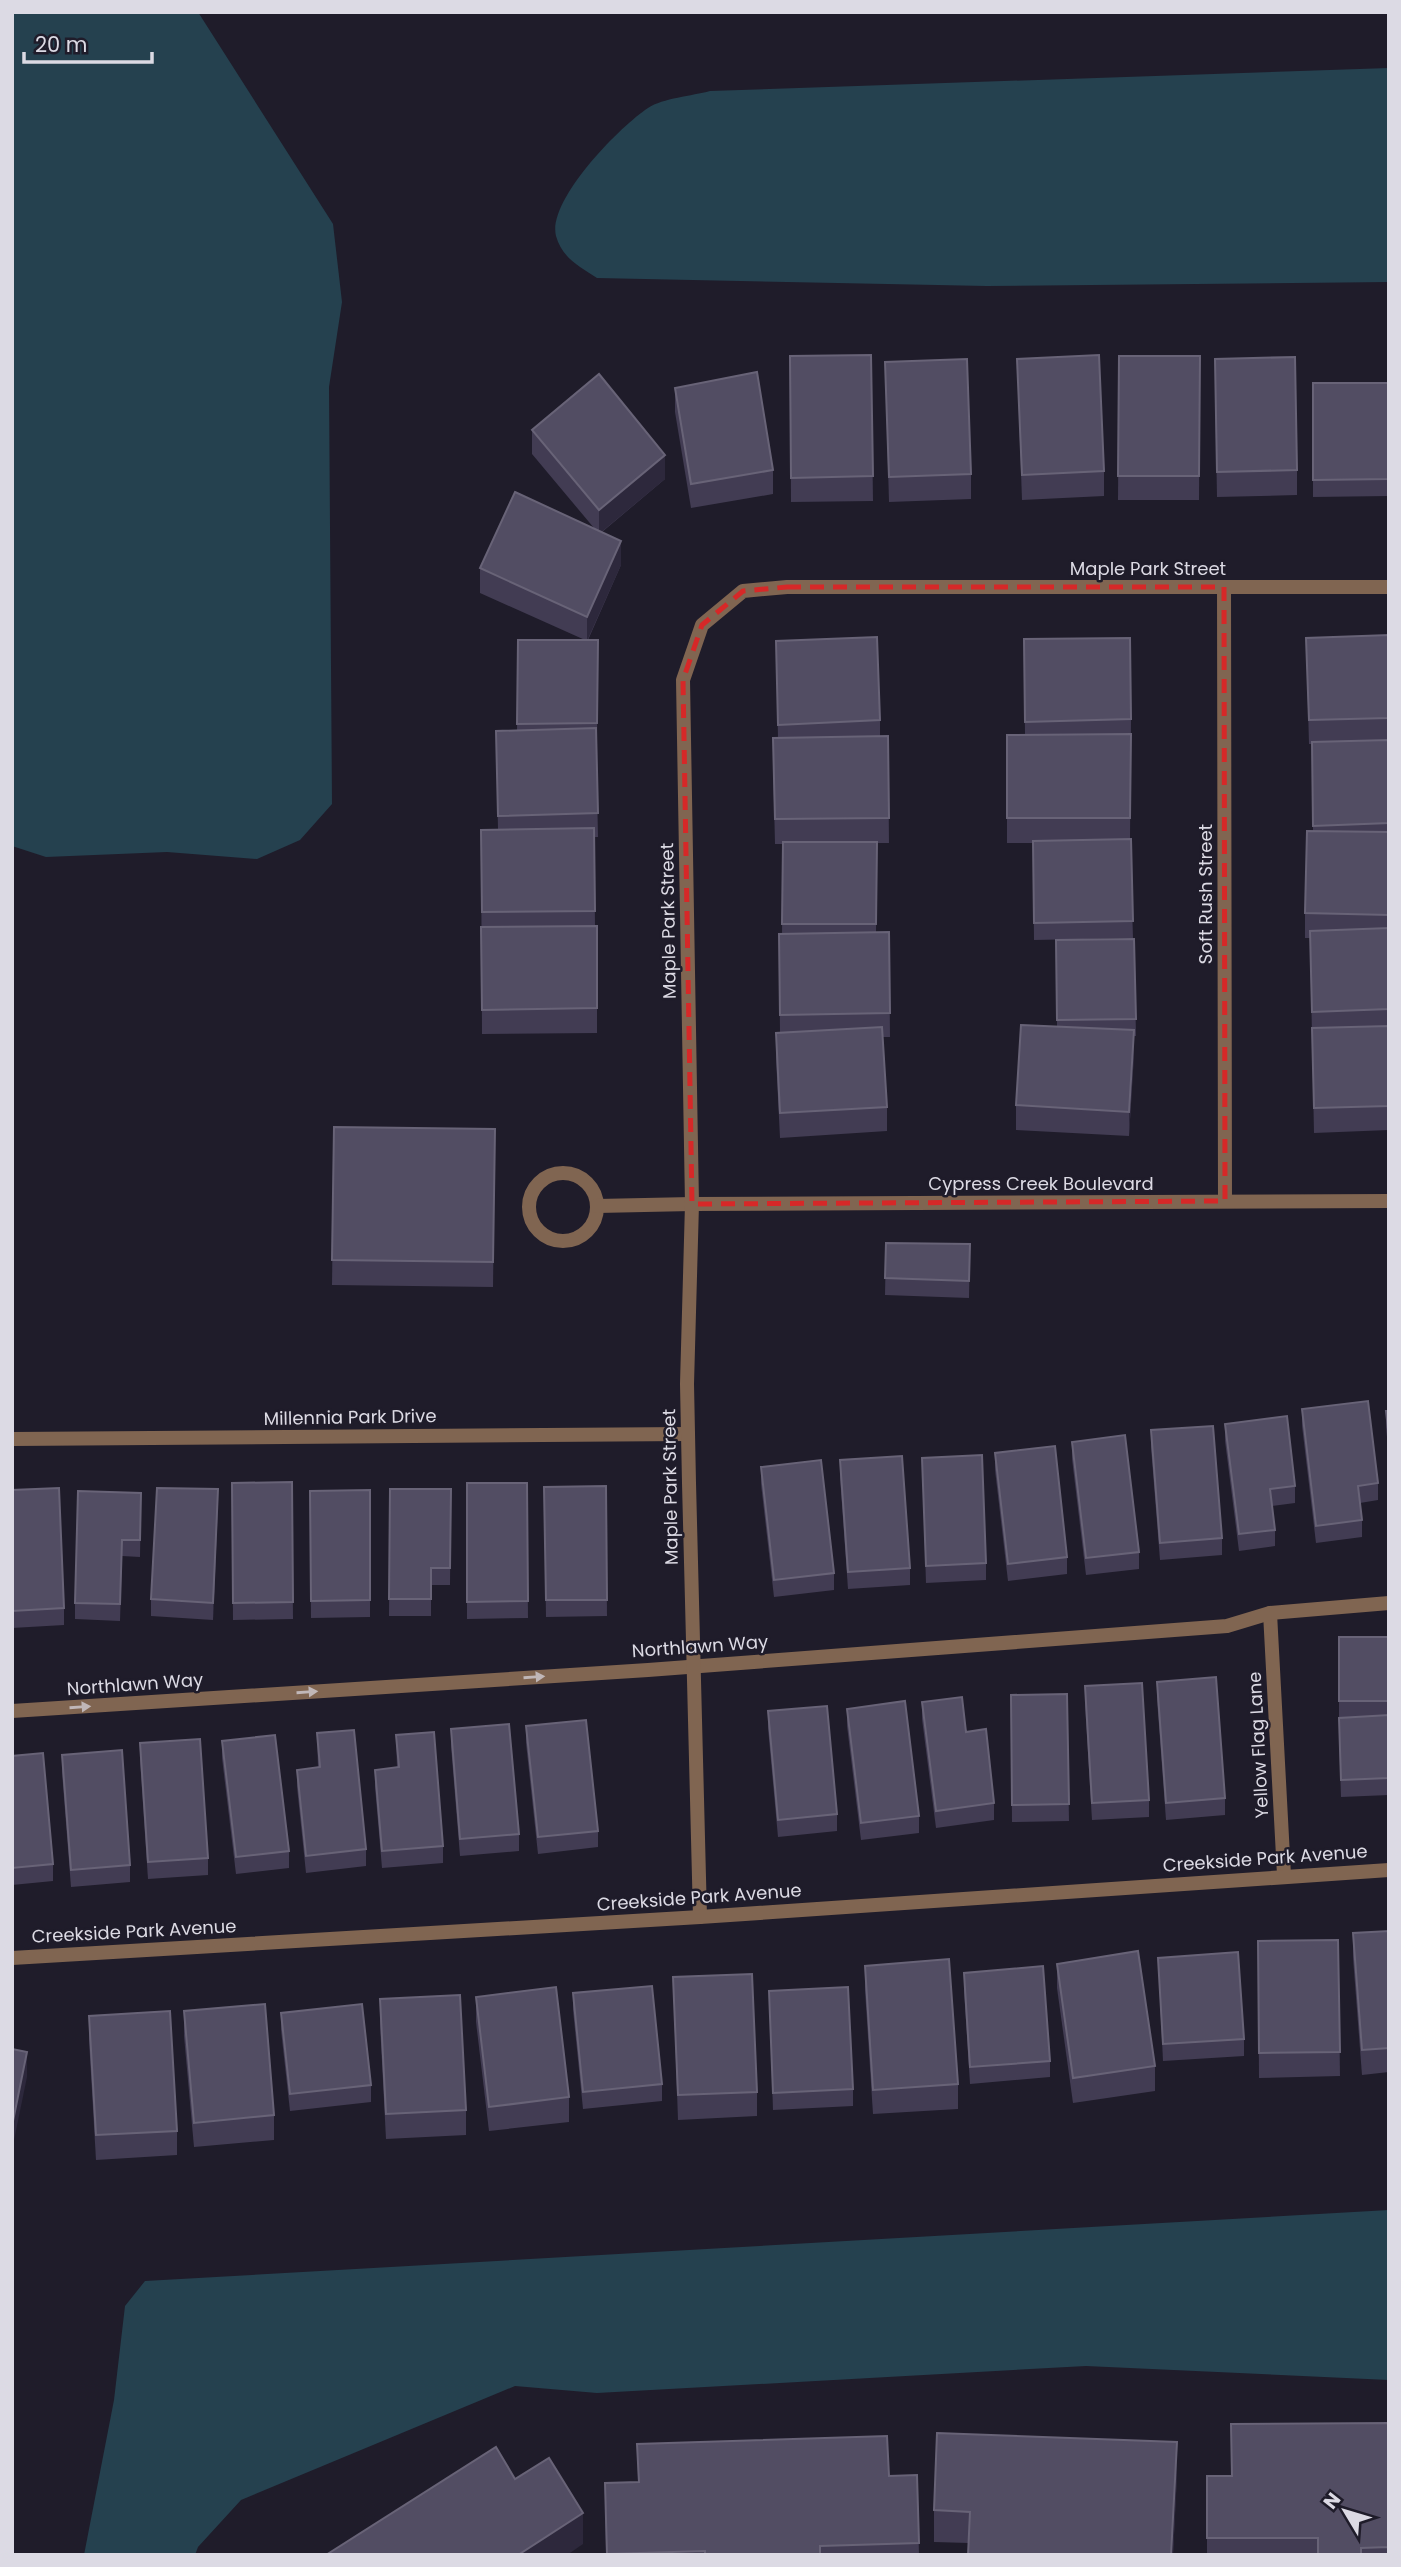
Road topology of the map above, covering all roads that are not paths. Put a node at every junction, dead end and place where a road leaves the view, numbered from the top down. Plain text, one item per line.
1 (1224, 587) junction
2 (1389, 587) edge
3 (1225, 1201) junction
4 (1389, 1201) edge
5 (692, 1203) junction
6 (597, 1206) junction
7 (688, 1434) junction
8 (12, 1439) edge
9 (1389, 1603) edge
10 (1270, 1613) junction
11 (693, 1666) junction
12 (12, 1712) edge
13 (1389, 1870) edge
14 (1284, 1875) junction
15 (700, 1917) junction
16 (12, 1958) edge

1 - 2 street, Maple Park Street
1 - 3 street, Soft Rush Street
1 - 5 street, Maple Park Street
3 - 4 street, Cypress Creek Boulevard
3 - 5 street, Cypress Creek Boulevard
5 - 6 street, Cypress Creek Boulevard
5 - 7 street, Maple Park Street
6 - 6 street
7 - 8 street, Millennia Park Drive
7 - 11 street, Maple Park Street
9 - 10 street, Northlawn Way
10 - 11 street, Northlawn Way
10 - 14 street, Yellow Flag Lane
12 -> 11 street, Northlawn Way
11 - 15 street, Maple Park Street
13 - 14 street, Creekside Park Avenue
14 - 15 street, Creekside Park Avenue
15 - 16 street, Creekside Park Avenue

